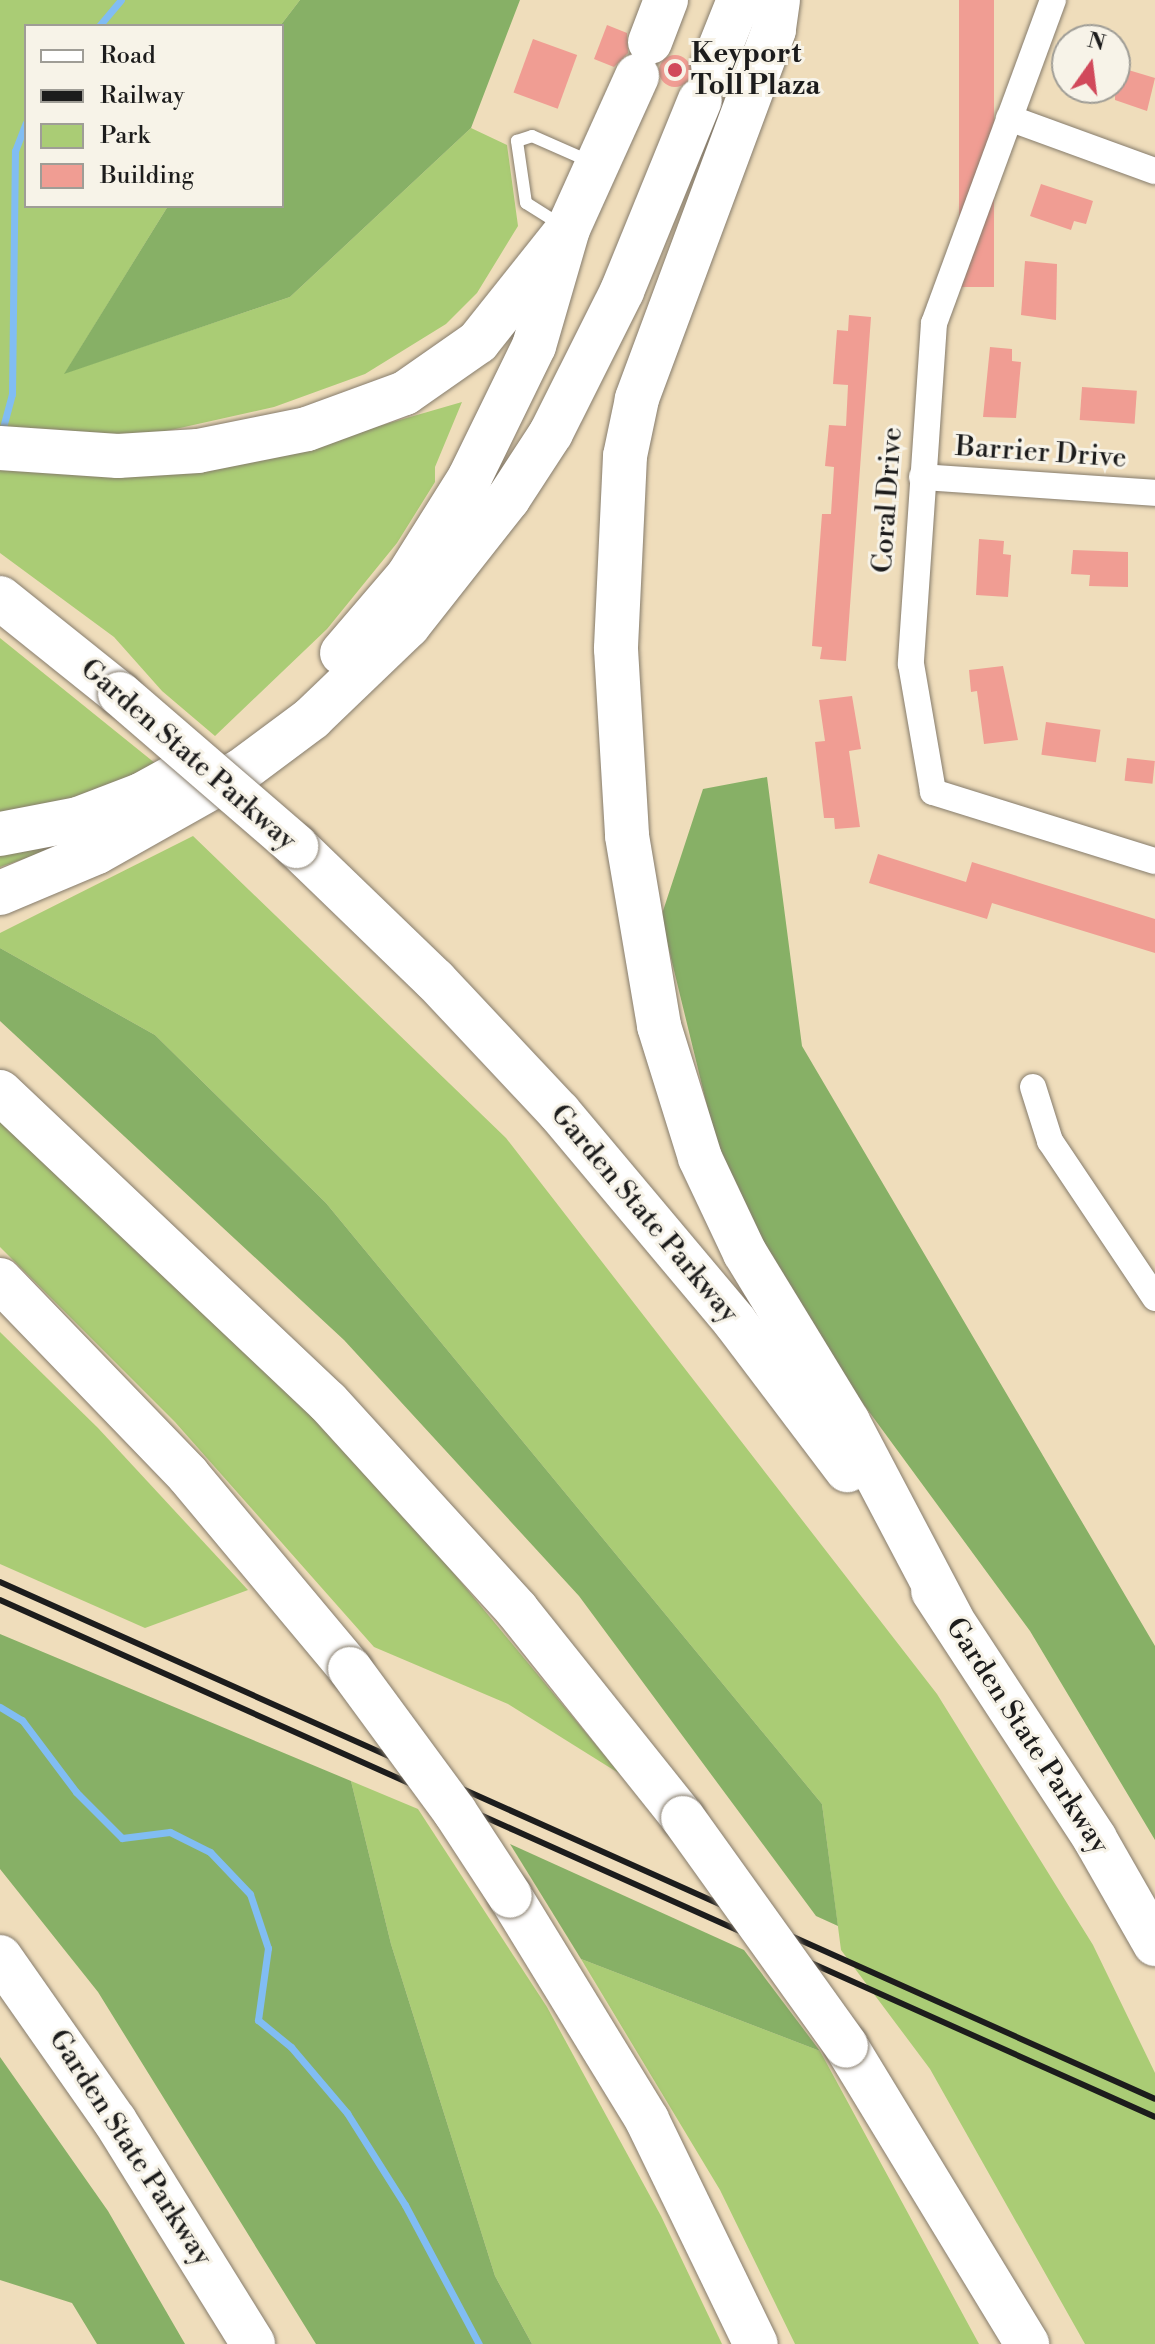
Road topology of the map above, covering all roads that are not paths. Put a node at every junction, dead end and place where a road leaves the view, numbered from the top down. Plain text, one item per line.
1 (666, 0) edge
2 (739, 0) edge
3 (778, 0) edge
4 (1053, 0) edge
5 (1009, 118) junction
6 (599, 166) junction
7 (1155, 171) edge
8 (568, 229) junction
9 (0, 448) edge
10 (922, 477) junction
11 (1155, 493) edge
12 (0, 598) edge
13 (0, 834) edge
14 (1155, 861) edge
15 (0, 893) edge
16 (1033, 1087) dead end
17 (0, 1092) edge
18 (0, 1280) edge
19 (1155, 1298) edge
20 (951, 1617) junction
21 (1155, 1944) edge
22 (0, 1957) edge
23 (253, 2344) edge
24 (756, 2344) edge
25 (1027, 2344) edge

1 - 6 highway
2 - 15 highway
3 - 20 highway
4 - 5 street, Coral Drive
5 - 7 street
5 - 10 street, Coral Drive
6 - 8 highway
6 - 8 lane
8 - 9 highway
8 - 13 highway
10 - 11 street, Barrier Drive
10 - 14 street, Coral Drive
12 - 20 highway, Garden State Parkway, bridge
16 - 19 street
17 - 25 highway, bridge
18 - 24 highway, bridge
20 - 21 highway, Garden State Parkway
22 - 23 highway, Garden State Parkway

